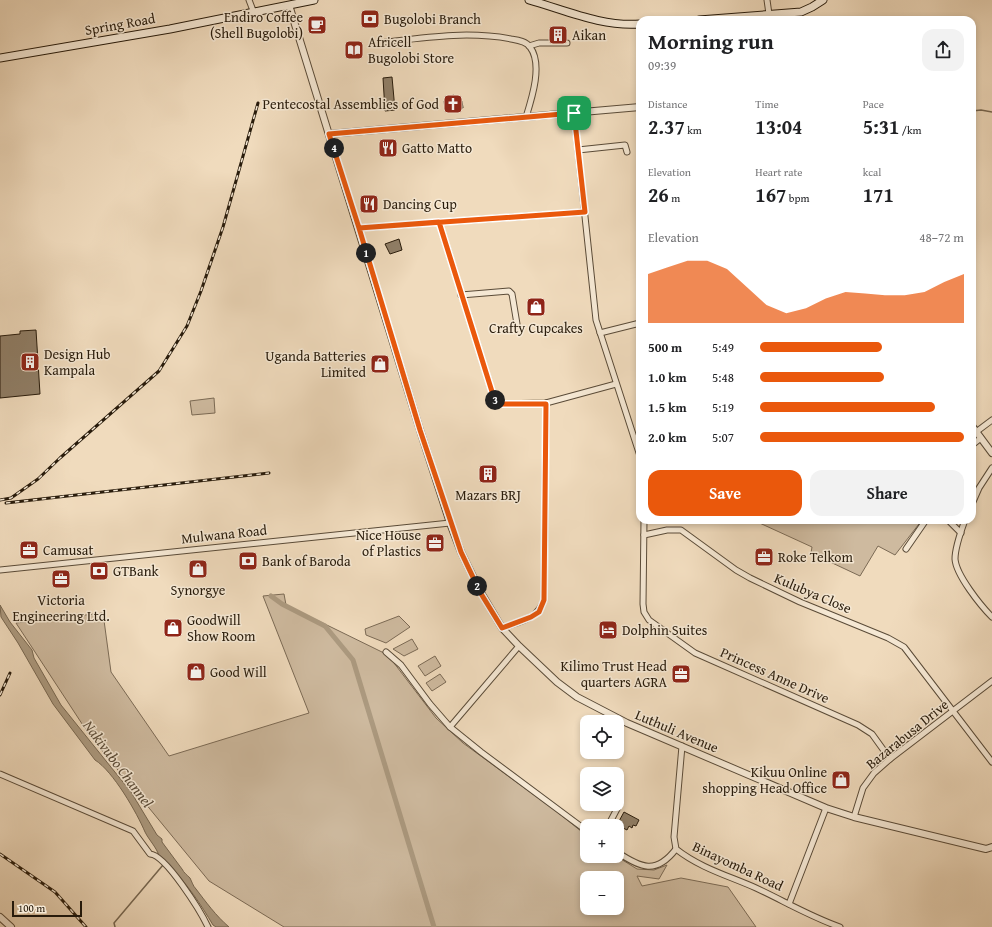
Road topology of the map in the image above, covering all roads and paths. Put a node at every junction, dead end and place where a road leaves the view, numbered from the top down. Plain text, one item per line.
1 (249, 0) edge
2 (314, 0) edge
3 (529, 0) edge
4 (767, 0) edge
5 (823, 0) edge
6 (289, 5) junction
7 (254, 13) junction
8 (769, 14) junction
9 (746, 16) edge
10 (793, 16) edge
11 (636, 24) edge
12 (386, 42) dead end
13 (567, 43) dead end
14 (529, 46) junction
15 (0, 58) edge
16 (636, 107) edge
17 (574, 113) junction
18 (526, 117) junction
19 (329, 134) junction
20 (578, 150) junction
21 (627, 152) dead end
22 (585, 212) junction
23 (439, 222) junction
24 (359, 228) junction
25 (461, 295) junction
26 (517, 324) dead end
27 (636, 324) edge
28 (600, 333) junction
29 (616, 384) junction
30 (546, 404) junction
31 (992, 420) edge
32 (976, 432) joint
33 (981, 438) junction
34 (976, 442) edge
35 (636, 444) edge
36 (992, 453) edge
37 (992, 468) edge
38 (976, 495) edge
39 (450, 523) junction
40 (644, 524) edge
41 (923, 524) edge
42 (952, 524) edge
43 (964, 524) edge
44 (961, 533) junction
45 (644, 534) junction
46 (906, 549) dead end
47 (0, 570) edge
48 (992, 617) edge
49 (502, 628) junction
50 (519, 646) junction
51 (386, 652) dead end
52 (992, 681) edge
53 (953, 712) junction
54 (450, 726) junction
55 (682, 746) junction
56 (890, 759) junction
57 (992, 762) edge
58 (0, 774) edge
59 (826, 808) junction
60 (854, 817) junction
61 (580, 825) edge
62 (676, 849) junction
63 (990, 849) edge
64 (624, 857) edge
65 (789, 904) junction
66 (0, 917) edge
67 (10, 927) edge
68 (208, 927) edge
69 (840, 927) edge

1 - 7 street
2 - 6 main road, Spring Road
3 - 11 main road
4 - 8 street
5 - 10 main road
6 - 7 main road, Spring Road
6 - 19 street, Luthuli Avenue
7 - 15 main road, Spring Road
8 - 9 main road
8 - 10 main road
12 - 14 street
13 - 14 street
14 - 18 street
16 - 17 street
17 - 18 street
17 - 20 street
18 - 19 street
19 - 24 street, Luthuli Avenue
20 - 21 street
20 - 22 street
22 - 23 street
22 - 28 street
23 - 24 street
23 - 25 street
24 - 39 street, Luthuli Avenue
25 - 26 street
25 - 30 street
27 - 28 street
28 - 29 street
29 - 30 street
29 - 35 street
30 - 49 street
31 - 32 street
32 - 33 street
33 - 34 street
33 - 36 street
37 - 38 street
39 - 47 street, Mulwana Road
39 - 49 street, Luthuli Avenue
40 - 45 street, Princess Anne Drive
41 - 46 street
42 - 44 street
43 - 44 street
44 - 48 street
45 - 53 street, Kulubya Close
45 - 56 street, Princess Anne Drive
49 - 50 street, Luthuli Avenue
50 - 54 street
50 - 55 street, Luthuli Avenue
51 - 54 street
52 - 53 street, Bazarabusa Drive
53 - 56 street, Bazarabusa Drive
53 - 57 street, Kulubya Close
54 - 61 street
55 - 59 street, Luthuli Avenue
55 - 62 street, Binayomba Road
56 - 60 street, Bazarabusa Drive
58 - 68 street
59 - 60 street, Luthuli Avenue
59 - 65 street
60 - 63 street, Luthuli Avenue
62 - 64 street
62 - 65 street, Binayomba Road
65 - 69 street, Binayomba Road
66 - 67 street

